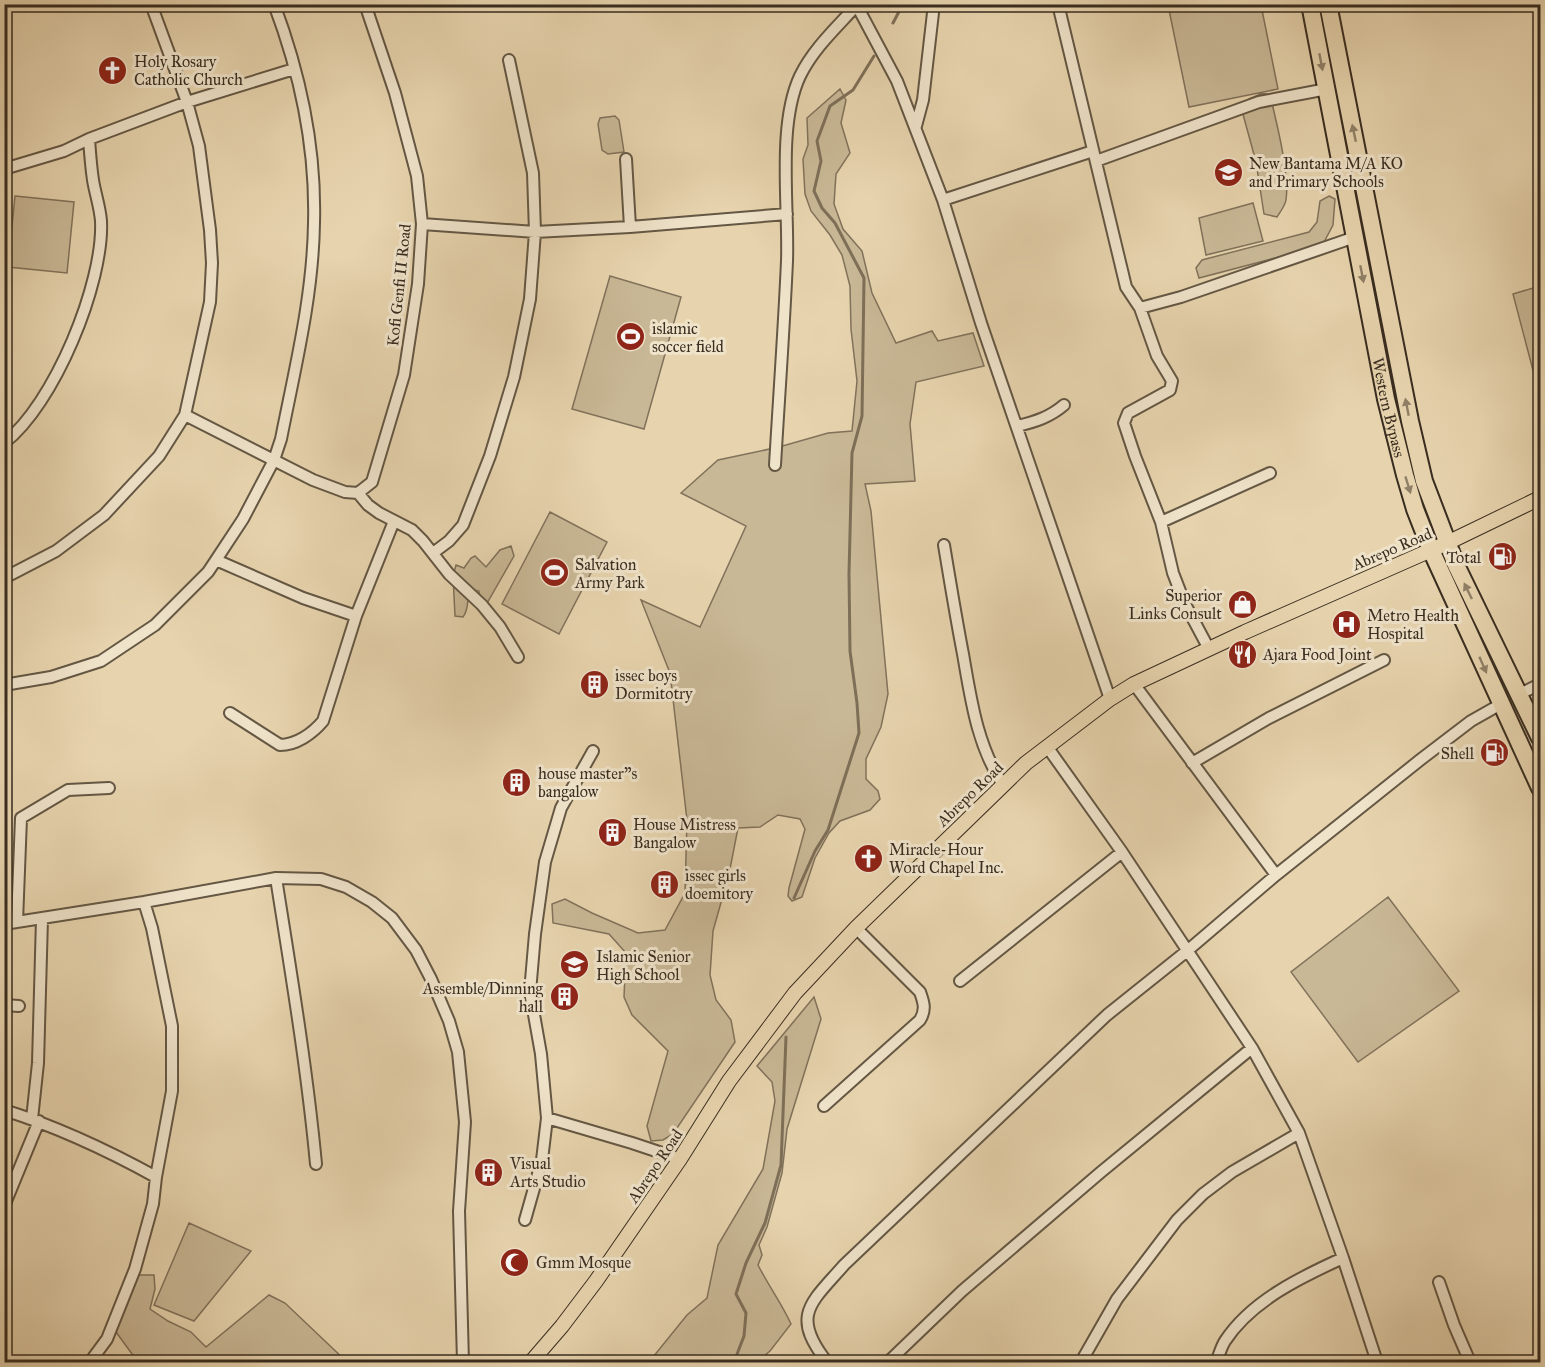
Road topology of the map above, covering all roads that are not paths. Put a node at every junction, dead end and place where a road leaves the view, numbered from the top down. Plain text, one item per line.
1 (151, 4) edge
2 (365, 4) edge
3 (934, 4) edge
4 (1058, 4) edge
5 (1310, 4) edge
6 (1328, 4) edge
7 (856, 5) edge
8 (278, 6) edge
9 (509, 60) dead end
10 (294, 69) junction
11 (1327, 89) junction
12 (187, 102) junction
13 (916, 126) junction
14 (88, 139) junction
15 (1095, 156) junction
16 (626, 159) dead end
17 (4, 170) edge
18 (943, 200) junction
19 (787, 214) junction
20 (422, 224) junction
21 (630, 227) junction
22 (535, 232) junction
23 (1355, 237) junction
24 (1140, 308) junction
25 (1064, 405) dead end
26 (185, 415) junction
27 (1017, 426) junction
28 (4, 443) edge
29 (274, 460) junction
30 (775, 465) dead end
31 (1270, 473) dead end
32 (358, 493) junction
33 (1540, 498) edge
34 (394, 521) junction
35 (1161, 522) junction
36 (1447, 543) junction
37 (944, 545) dead end
38 (1431, 550) junction
39 (433, 553) junction
40 (216, 560) junction
41 (4, 578) edge
42 (356, 616) junction
43 (1209, 649) junction
44 (518, 657) dead end
45 (1384, 660) dead end
46 (1134, 684) junction
47 (1540, 684) edge
48 (4, 685) edge
49 (1520, 694) junction
50 (1110, 699) junction
51 (1501, 704) junction
52 (230, 713) dead end
53 (1540, 738) edge
54 (1048, 748) junction
55 (593, 751) dead end
56 (1192, 763) junction
57 (1003, 785) junction
58 (110, 788) dead end
59 (1540, 788) edge
60 (1122, 852) junction
61 (1276, 875) junction
62 (276, 878) junction
63 (144, 902) junction
64 (42, 919) junction
65 (17, 922) junction
66 (4, 924) edge
67 (856, 928) junction
68 (1187, 951) junction
69 (960, 981) dead end
70 (4, 1005) edge
71 (19, 1006) dead end
72 (1252, 1048) junction
73 (824, 1106) dead end
74 (4, 1110) edge
75 (547, 1118) junction
76 (36, 1120) junction
77 (1299, 1132) junction
78 (680, 1160) junction
79 (316, 1164) dead end
80 (156, 1178) junction
81 (4, 1206) edge
82 (525, 1220) dead end
83 (1343, 1258) junction
84 (1439, 1282) dead end
85 (90, 1362) edge
86 (463, 1362) edge
87 (531, 1362) edge
88 (827, 1362) edge
89 (888, 1362) edge
90 (1081, 1362) edge
91 (1216, 1362) edge
92 (1377, 1362) edge
93 (1470, 1362) edge

1 - 12 street
2 - 20 street, Kofi Genfi II Road
3 - 13 street
4 - 15 street
5 -> 11 highway, Western Bypass
36 -> 6 highway, Western Bypass
7 - 13 street
7 - 19 street
8 - 10 street
9 - 22 street
10 - 12 street
10 - 29 street
11 - 15 street
11 - 23 highway, Western Bypass
12 - 14 street
12 - 26 street
13 - 18 street
14 - 17 street
14 - 28 street
15 - 18 street
15 - 24 street
16 - 21 street
18 - 27 street
19 - 21 street
19 - 30 street
20 - 22 street
20 - 32 street, Kofi Genfi II Road
21 - 22 street
22 - 39 street
23 - 24 street
23 -> 38 highway, Western Bypass
24 - 35 street
25 - 27 street
26 - 29 street
26 - 41 street
27 - 50 street
29 - 32 street
29 - 40 street
31 - 35 street
32 - 34 street
33 - 36 main road, Abrepo Road
34 - 39 street
34 - 42 street
35 - 43 street
36 - 38 main road, Abrepo Road
49 -> 36 highway, Western Bypass
37 - 57 street
38 - 43 main road, Abrepo Road
38 -> 51 highway, Western Bypass
39 - 44 street
40 - 42 street
40 - 48 street
42 - 52 street
43 - 46 main road, Abrepo Road
45 - 56 street
46 - 50 main road, Abrepo Road
46 - 56 street
47 - 49 street
49 - 53 highway, Western Bypass
50 - 54 main road, Abrepo Road
51 - 59 highway, Western Bypass
51 - 61 street
54 - 57 main road, Abrepo Road
54 - 60 street
55 - 75 street
56 - 61 street
57 - 67 main road, Abrepo Road
58 - 65 street
60 - 68 street
60 - 69 street
61 - 68 street
62 - 63 street
62 - 79 street
62 - 86 street
63 - 64 street
63 - 80 street
64 - 65 street
64 - 76 street
65 - 66 street
67 - 73 street
67 - 78 main road, Abrepo Road
68 - 72 street
68 - 88 street
70 - 71 street
72 - 77 street
72 - 89 street
74 - 76 street
75 - 78 street
75 - 82 street
76 - 80 street
76 - 81 street
77 - 83 street
77 - 90 street
78 - 87 main road, Abrepo Road
80 - 85 street
83 - 91 street
83 - 92 street
84 - 93 street

